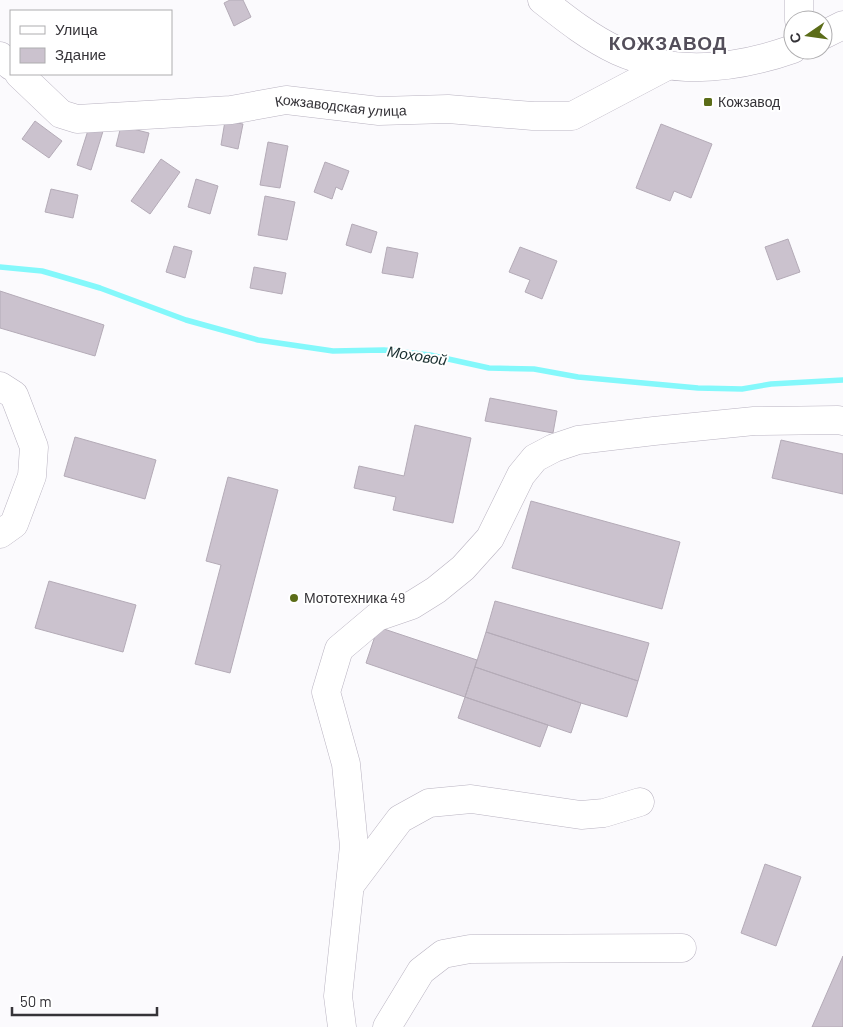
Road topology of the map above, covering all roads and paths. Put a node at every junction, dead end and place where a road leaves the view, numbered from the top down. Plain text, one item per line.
1 (542, 0) edge
2 (783, 53) edge
3 (0, 56) edge
4 (10, 65) edge
5 (667, 66) junction
6 (20, 75) edge
7 (0, 386) edge
8 (843, 421) edge
9 (0, 534) edge
10 (640, 802) dead end
11 (350, 886) junction
12 (682, 948) dead end
13 (342, 1027) edge
14 (388, 1027) edge

1 - 5 street
2 - 5 street
3 - 4 street
5 - 6 street, Кожзаводская улица
7 - 9 street
8 - 11 street
10 - 11 street
11 - 13 street
12 - 14 street

